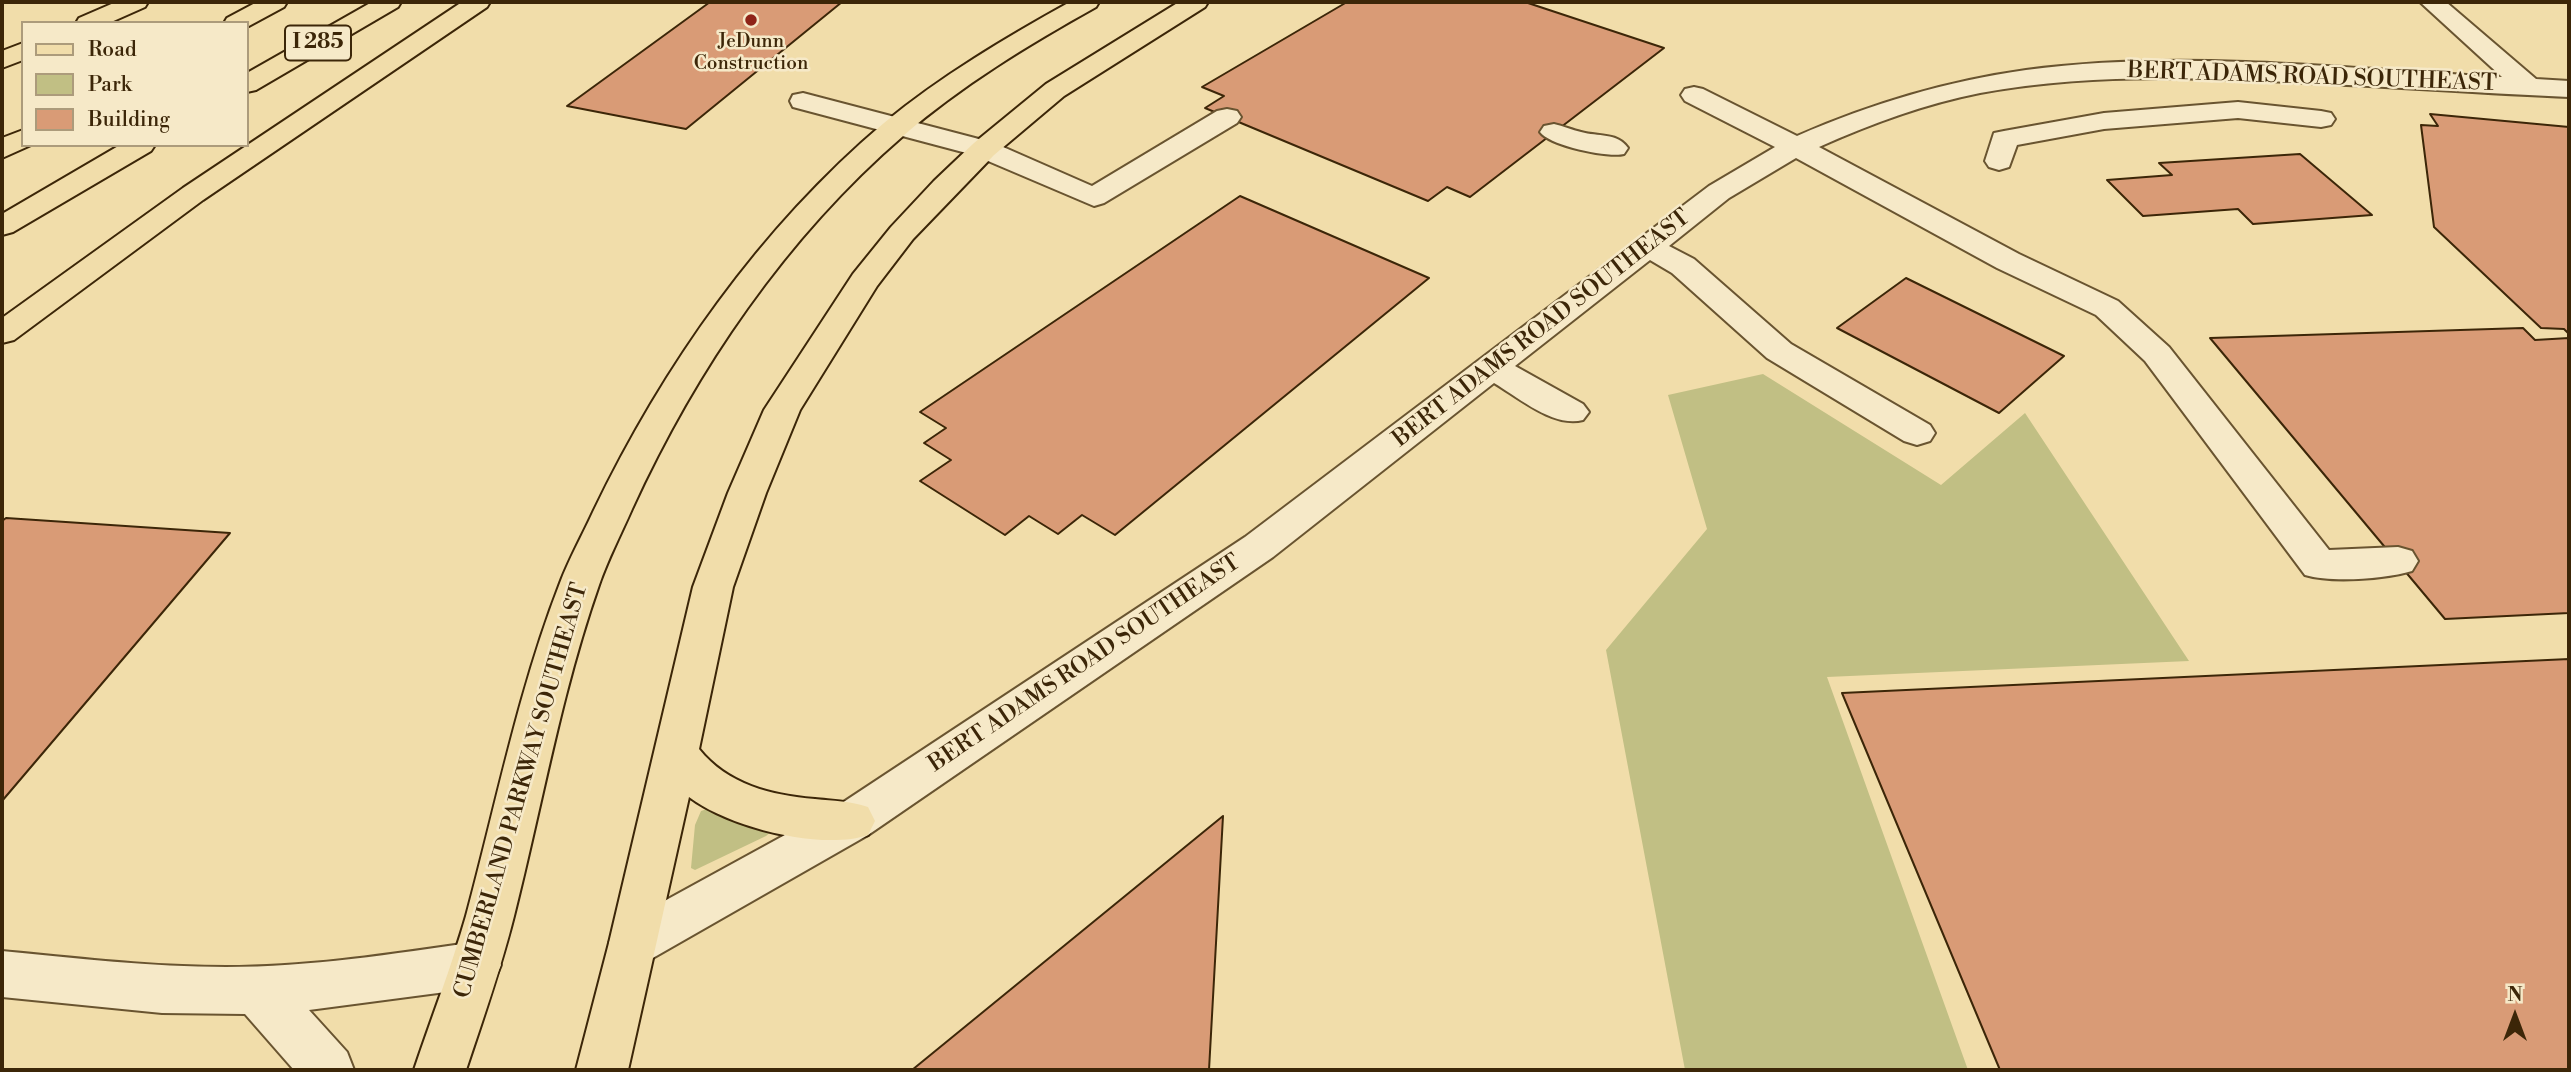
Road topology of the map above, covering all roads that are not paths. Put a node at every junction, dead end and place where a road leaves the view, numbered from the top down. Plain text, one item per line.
1 (136, 2) edge
2 (275, 2) edge
3 (389, 2) edge
4 (478, 2) edge
5 (1087, 2) edge
6 (1196, 2) edge
7 (2432, 2) edge
8 (93, 21) edge
9 (240, 21) edge
10 (21, 52) edge
11 (2, 60) edge
12 (2044, 76) junction
13 (248, 83) edge
14 (2528, 86) junction
15 (2569, 89) edge
16 (1694, 95) dead end
17 (803, 101) dead end
18 (1227, 117) dead end
19 (2321, 119) dead end
20 (2104, 121) junction
21 (898, 126) junction
22 (1561, 127) dead end
23 (21, 139) edge
24 (1607, 145) dead end
25 (138, 147) edge
26 (1796, 147) junction
27 (2, 149) edge
28 (984, 149) junction
29 (1999, 161) dead end
30 (2, 226) edge
31 (1648, 247) junction
32 (2, 332) edge
33 (1492, 368) junction
34 (1571, 412) dead end
35 (1917, 433) dead end
36 (2398, 561) dead end
37 (676, 753) junction
38 (852, 821) junction
39 (634, 943) junction
40 (476, 965) junction
41 (2, 974) edge
42 (257, 990) junction
43 (328, 1070) edge
44 (440, 1070) edge
45 (602, 1070) edge

1 - 8 main road
2 - 9 main road, I 285
3 - 13 main road, I 285
4 - 32 main road
5 - 21 main road, CUMBERLAND PARKWAY SOUTHEAST
6 - 28 main road
7 - 14 street
10 - 11 main road
12 - 14 street, BERT ADAMS ROAD SOUTHEAST
12 - 20 street
12 - 26 street, BERT ADAMS ROAD SOUTHEAST
14 - 15 street, BERT ADAMS ROAD SOUTHEAST
16 - 26 street
17 - 21 street
18 - 28 street
19 - 20 street
20 - 29 street
21 - 28 street
21 - 40 main road, CUMBERLAND PARKWAY SOUTHEAST
22 - 24 street
23 - 27 main road
25 - 30 main road
26 - 31 street, BERT ADAMS ROAD SOUTHEAST
26 - 36 street
28 - 37 main road
31 - 33 street, BERT ADAMS ROAD SOUTHEAST
31 - 35 street
33 - 34 street
33 - 38 street, BERT ADAMS ROAD SOUTHEAST
37 - 38 main road
37 - 39 main road
38 - 39 street, BERT ADAMS ROAD SOUTHEAST
39 - 45 main road
40 - 42 street
40 - 44 main road, CUMBERLAND PARKWAY SOUTHEAST
41 - 42 street
42 - 43 street

